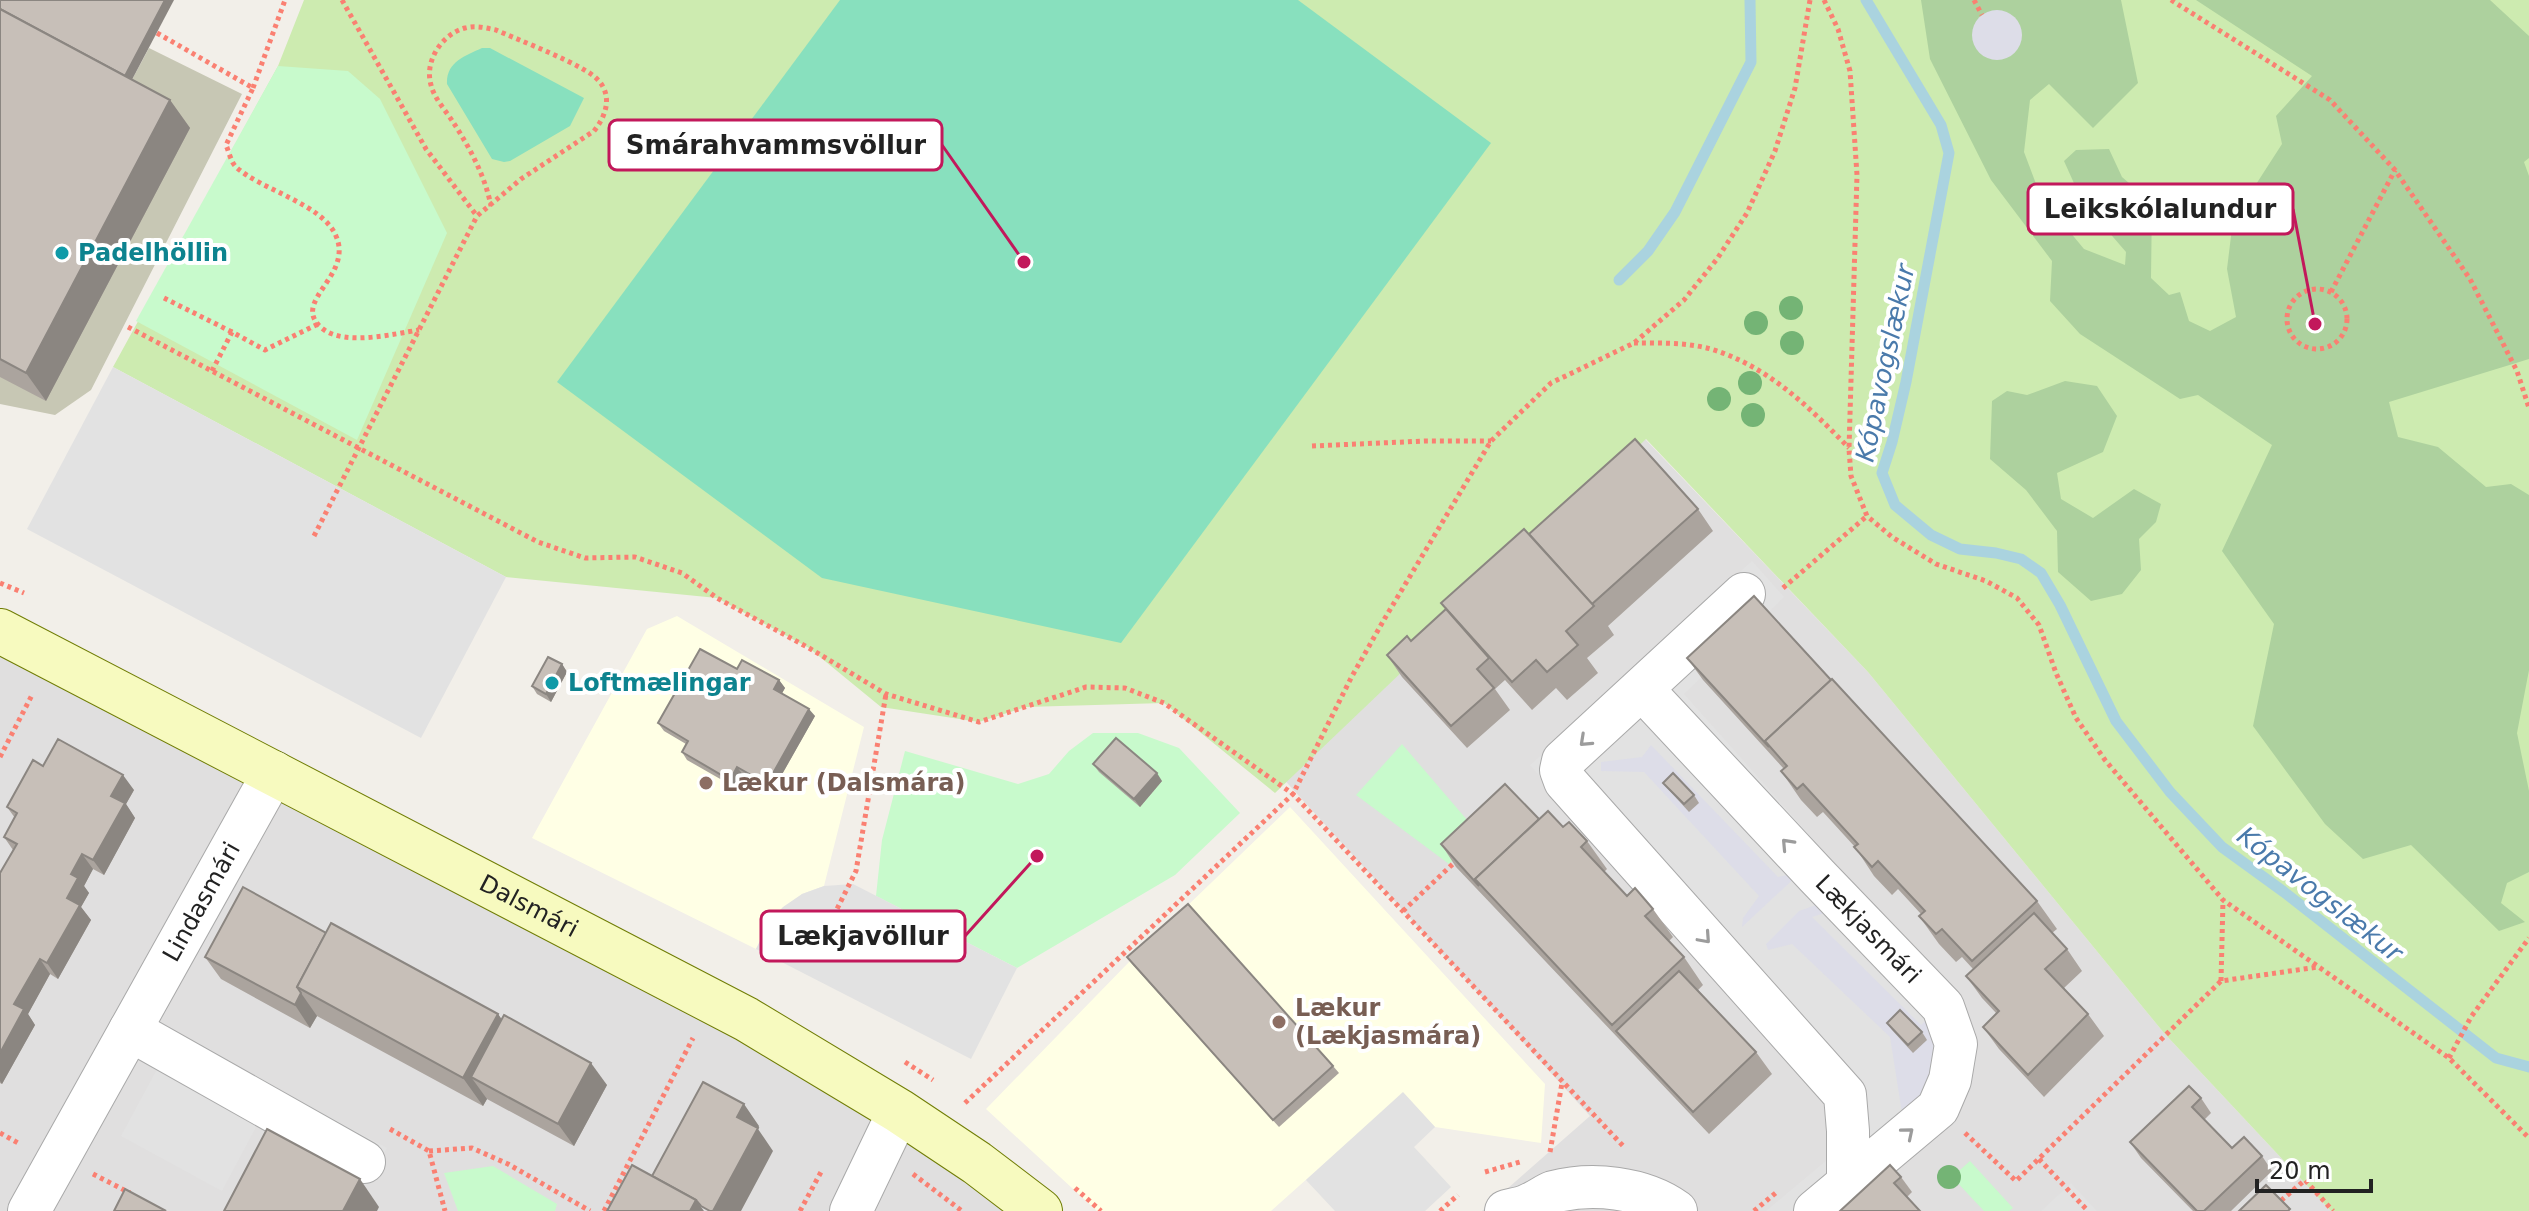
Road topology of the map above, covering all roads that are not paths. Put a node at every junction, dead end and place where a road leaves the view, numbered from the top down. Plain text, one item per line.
1 (1744, 594) dead end
2 (0, 631) edge
3 (1642, 689) junction
4 (274, 772) junction
5 (130, 1030) junction
6 (899, 1111) junction
7 (364, 1162) dead end
8 (1848, 1184) junction
9 (29, 1211) edge
10 (851, 1211) edge
11 (1040, 1211) edge
12 (1506, 1211) edge
13 (1676, 1211) edge
14 (1815, 1211) edge

1 - 3 street
2 - 4 street, Dalsmári
3 -> 8 street
8 -> 3 street, Lækjasmári
4 - 5 street, Lindasmári
4 - 6 street, Dalsmári
5 - 7 street
5 - 9 street, Lindasmári
6 - 10 street
6 - 11 street, Dalsmári
8 - 14 street, Lækjasmári
12 - 13 street

